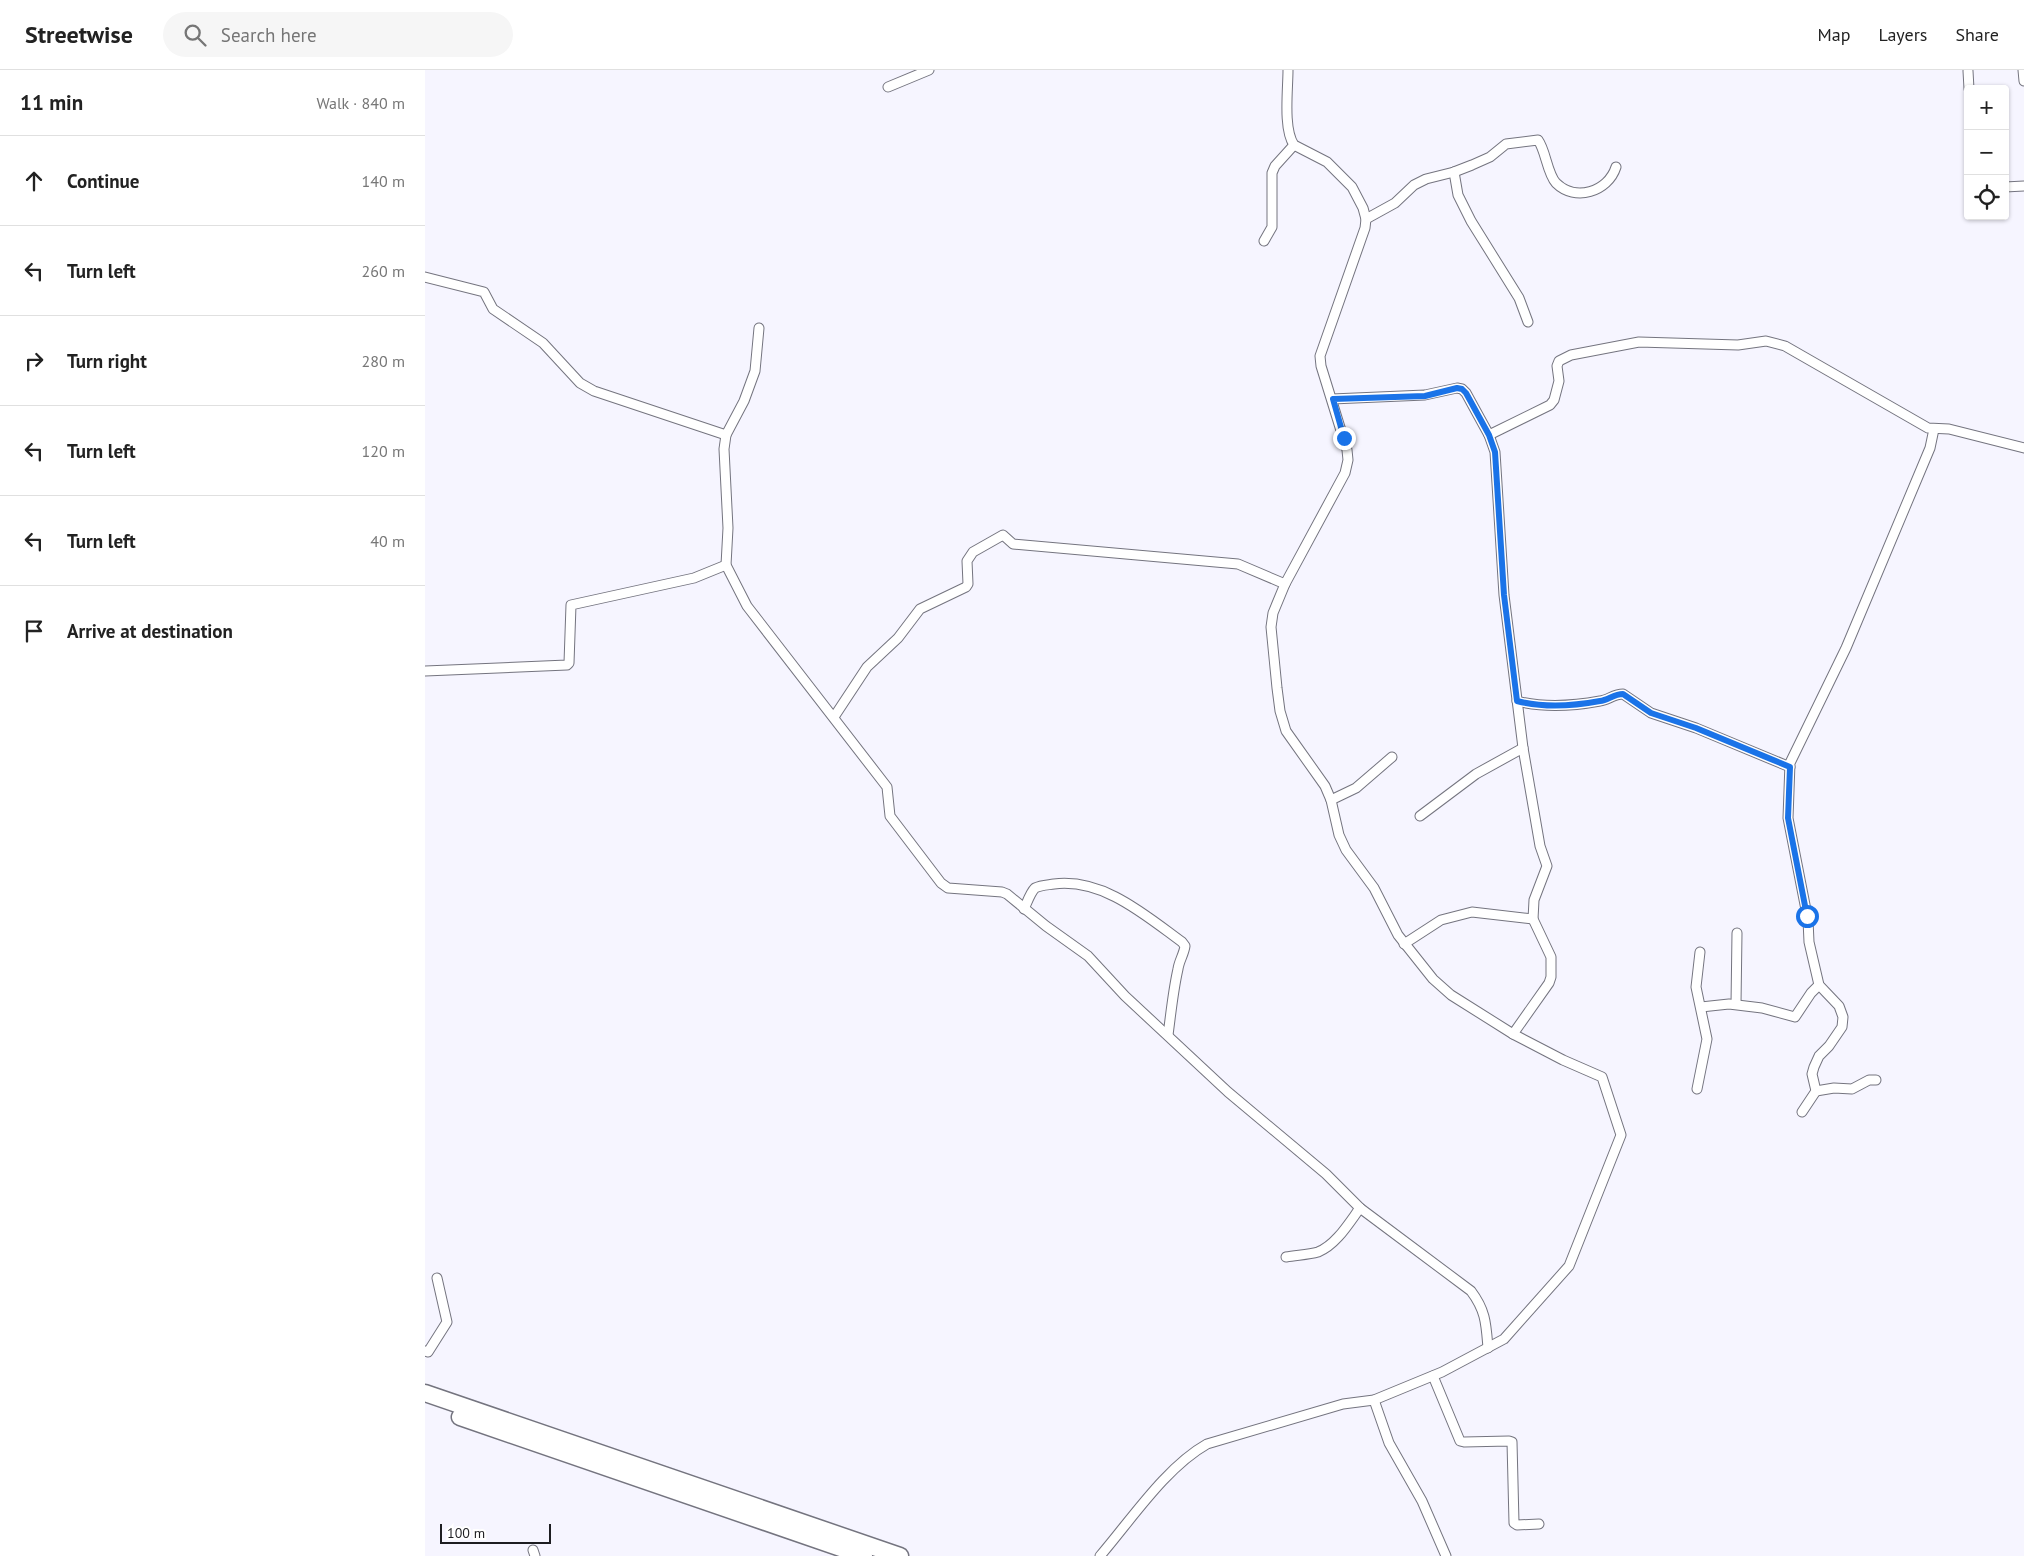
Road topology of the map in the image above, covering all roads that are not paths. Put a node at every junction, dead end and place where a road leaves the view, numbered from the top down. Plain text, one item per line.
1 (929, 70) edge
2 (1288, 70) edge
3 (2023, 70) edge
4 (1968, 71) edge
5 (2024, 81) edge
6 (1969, 85) edge
7 (888, 87) dead end
8 (1294, 145) junction
9 (1615, 167) dead end
10 (1454, 172) junction
11 (2024, 186) edge
12 (2009, 187) edge
13 (1366, 219) junction
14 (1264, 241) dead end
15 (425, 277) edge
16 (1528, 322) dead end
17 (759, 328) dead end
18 (1333, 399) junction
19 (1934, 429) junction
20 (726, 434) junction
21 (1489, 435) junction
22 (2024, 448) edge
23 (726, 565) junction
24 (1285, 584) junction
25 (425, 671) edge
26 (1517, 701) junction
27 (834, 717) junction
28 (1523, 748) junction
29 (1392, 757) dead end
30 (1790, 767) junction
31 (1331, 800) junction
32 (1420, 816) dead end
33 (1024, 909) junction
34 (1533, 919) junction
35 (1737, 933) dead end
36 (1405, 944) junction
37 (1700, 952) dead end
38 (1819, 985) junction
39 (1736, 1004) junction
40 (1701, 1008) junction
41 (1513, 1034) junction
42 (1168, 1035) junction
43 (1876, 1080) dead end
44 (1697, 1089) dead end
45 (1815, 1090) junction
46 (1802, 1112) dead end
47 (1360, 1208) junction
48 (1286, 1257) dead end
49 (437, 1278) dead end
50 (1488, 1348) junction
51 (425, 1351) edge
52 (1433, 1376) junction
53 (425, 1393) edge
54 (1373, 1400) junction
55 (425, 1404) edge
56 (1539, 1524) dead end
57 (865, 1556) edge
58 (900, 1556) edge
59 (1100, 1556) edge
60 (1446, 1556) edge

1 - 7 street
2 - 8 street
3 - 5 street
4 - 6 street
8 - 13 street
8 - 14 street
9 - 10 street
10 - 13 street
10 - 16 street
11 - 12 street
13 - 18 street
15 - 20 street
17 - 20 street
18 - 21 street
18 - 24 street
19 - 21 street
19 - 22 street
19 - 30 street
20 - 23 street
21 - 26 street
23 - 25 street
23 - 27 street
24 - 27 street
24 - 31 street
26 - 28 street
26 - 30 street
27 - 33 street
28 - 32 street
28 - 34 street
29 - 31 street
30 - 38 street
31 - 36 street
33 - 42 street
33 - 42 street
34 - 36 street
34 - 41 street
35 - 39 street
36 - 41 street
37 - 40 street
38 - 39 street
38 - 45 street
39 - 40 street
40 - 44 street
41 - 50 street
42 - 47 street
43 - 45 street
45 - 46 street
47 - 48 street
47 - 50 street
49 - 51 street
50 - 52 street
52 - 54 street
52 - 56 street
53 - 58 highway
54 - 59 street
54 - 60 street
55 - 57 highway

